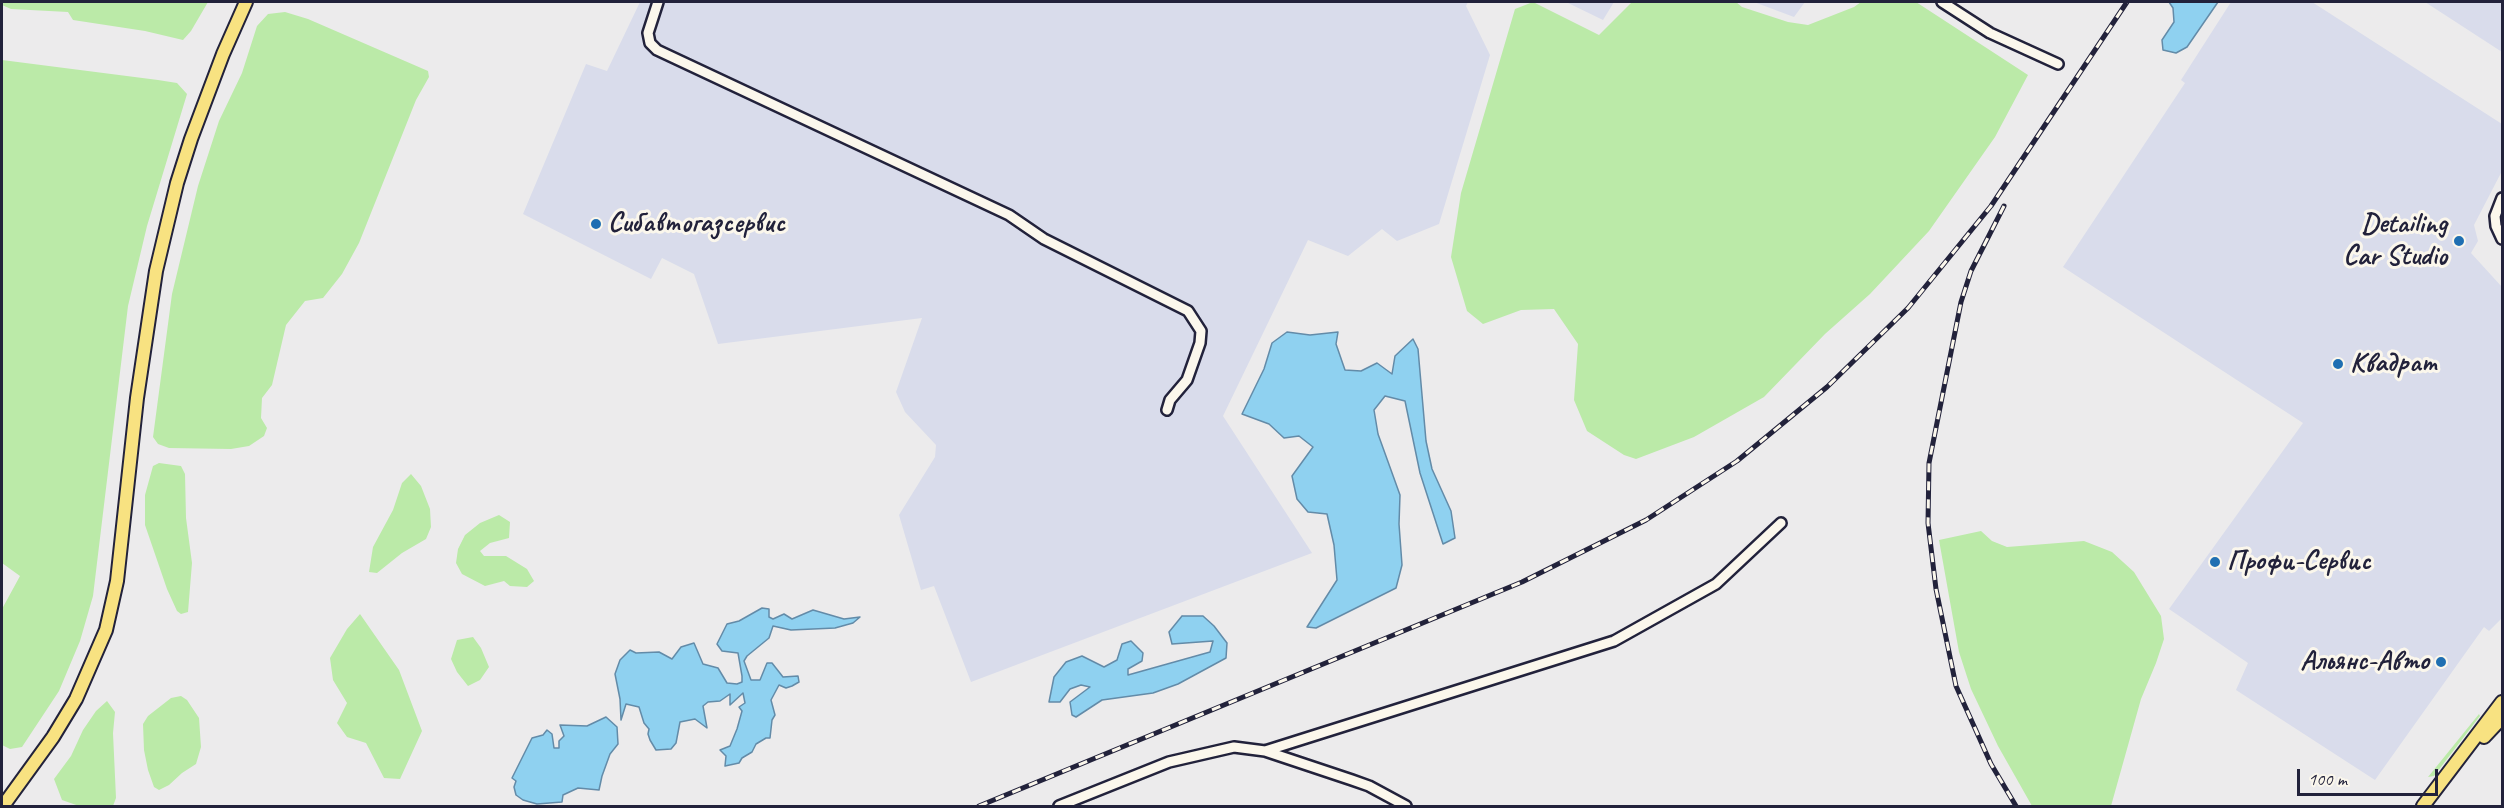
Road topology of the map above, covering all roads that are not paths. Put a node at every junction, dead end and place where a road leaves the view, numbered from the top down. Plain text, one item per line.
1 (246, 2) edge
2 (658, 2) edge
3 (1942, 2) edge
4 (2058, 64) dead end
5 (2502, 198) edge
6 (2502, 239) edge
7 (1167, 410) dead end
8 (1782, 523) dead end
9 (2502, 702) edge
10 (2502, 718) edge
11 (1265, 751) junction
12 (2443, 782) junction
13 (3, 807) edge
14 (1059, 807) edge
15 (1406, 807) edge
16 (2423, 807) edge

1 - 13 main road
2 - 7 street
3 - 4 street
5 - 6 street
8 - 11 street
9 - 12 main road
10 - 12 main road
11 - 14 street
11 - 15 street
12 - 16 main road

